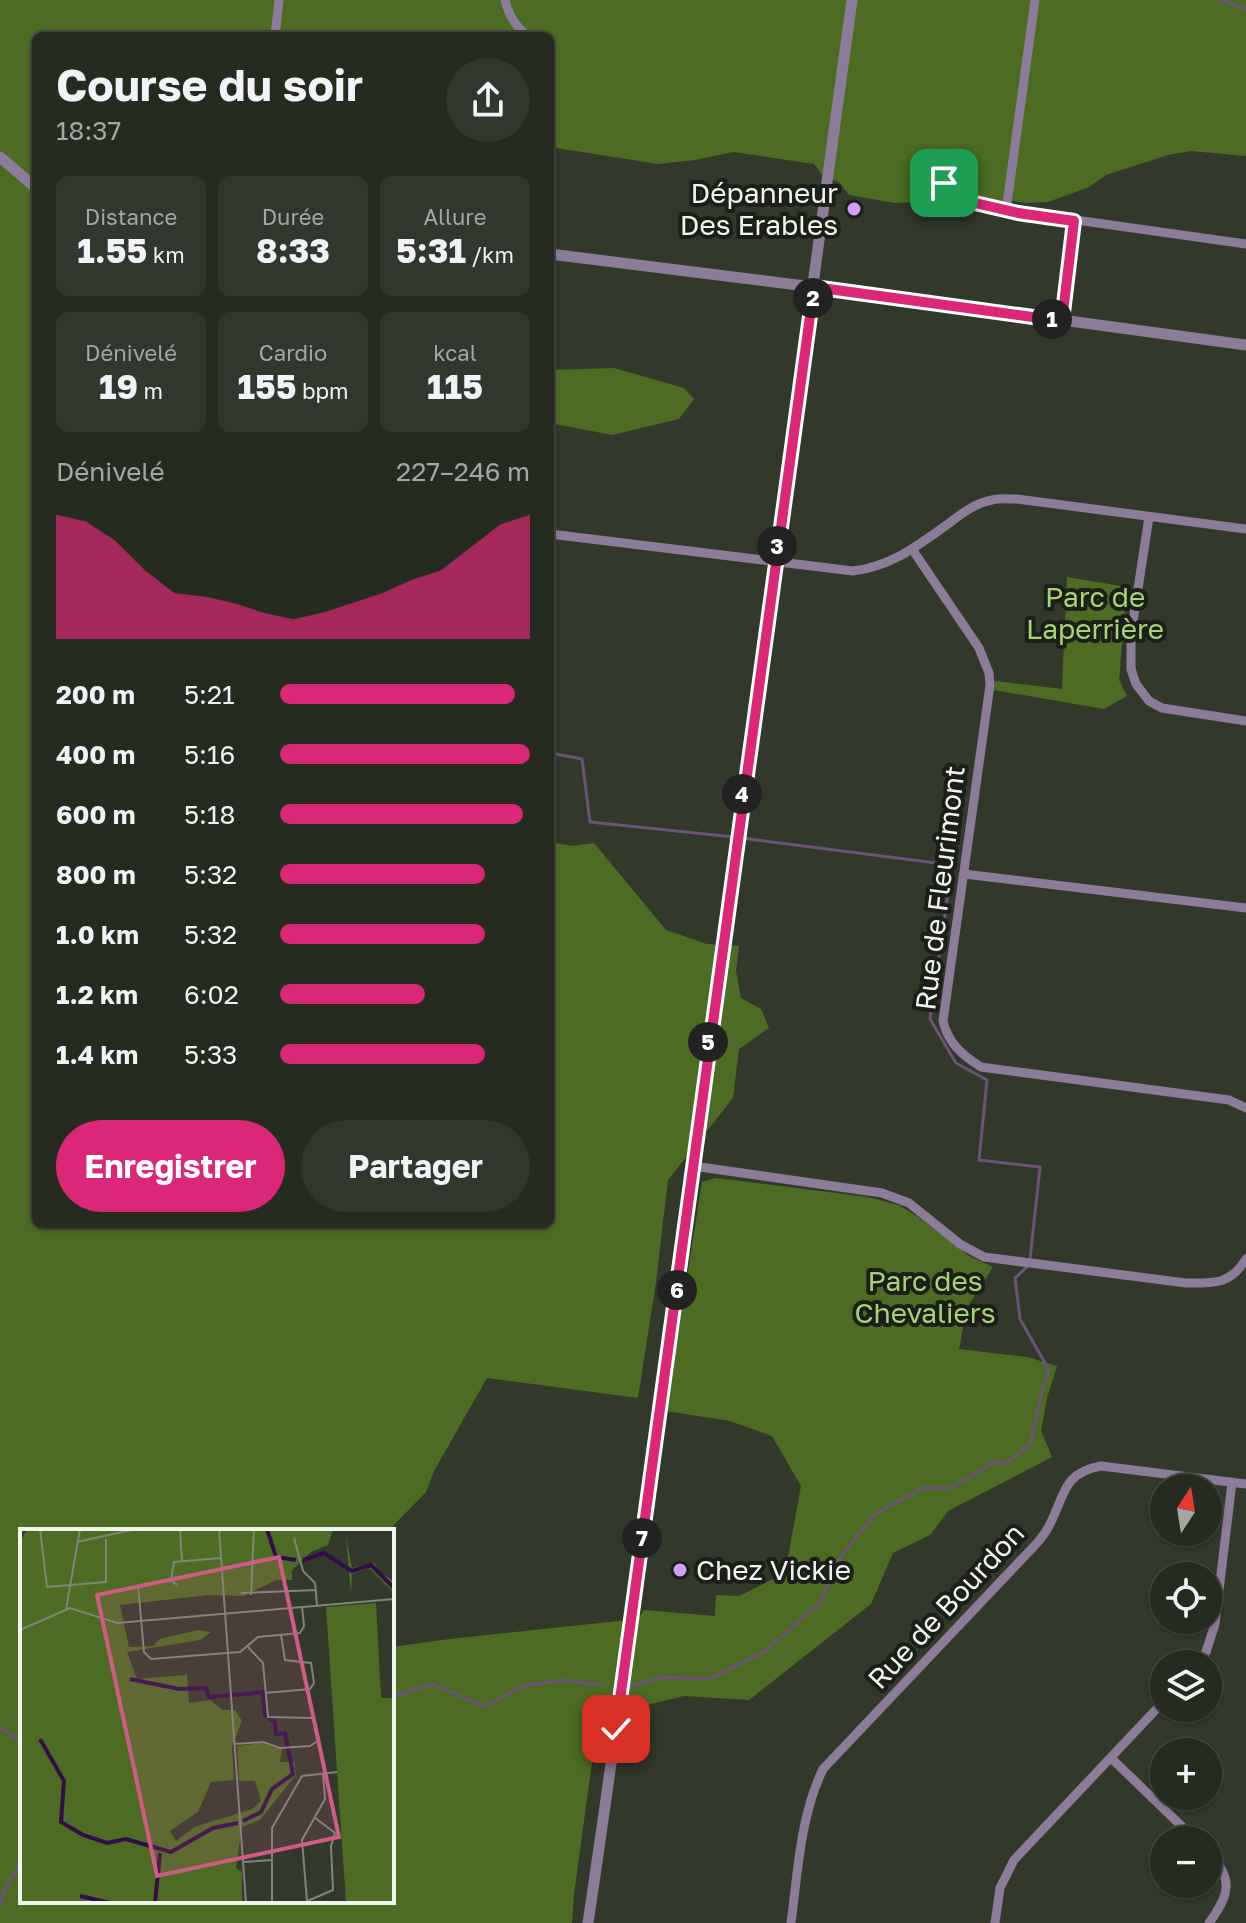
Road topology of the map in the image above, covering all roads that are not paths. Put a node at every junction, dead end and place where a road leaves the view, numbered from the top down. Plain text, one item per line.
1 (279, 0) edge
2 (505, 0) edge
3 (852, 0) edge
4 (1035, 0) edge
5 (275, 32) edge
6 (522, 32) edge
7 (0, 157) edge
8 (944, 183) dead end
9 (32, 185) edge
10 (1006, 211) junction
11 (1074, 221) junction
12 (1246, 244) edge
13 (554, 254) edge
14 (814, 287) junction
15 (1062, 321) junction
16 (1246, 345) edge
17 (1149, 517) junction
18 (1246, 529) edge
19 (554, 534) edge
20 (912, 549) junction
21 (775, 562) junction
22 (1246, 721) edge
23 (964, 874) junction
24 (1246, 908) edge
25 (1246, 1108) edge
26 (693, 1166) junction
27 (1246, 1259) edge
28 (1232, 1482) junction
29 (1246, 1484) edge
30 (1207, 1650) edge
31 (1150, 1716) edge
32 (1111, 1758) junction
33 (1181, 1826) edge
34 (1222, 1868) edge
35 (588, 1923) edge
36 (791, 1923) edge
37 (995, 1923) edge
38 (1209, 1923) edge

1 - 5 street
2 - 6 street
3 - 14 street
4 - 10 street
7 - 9 street
8 - 10 street
10 - 11 street
11 - 12 street
11 - 15 street
13 - 14 street
14 - 15 street
14 - 21 street
15 - 16 street
17 - 18 street
17 - 20 street
17 - 22 street
19 - 21 street
20 - 21 street
20 - 23 street, Rue de Fleurimont
21 - 26 street
23 - 24 street
23 - 25 street, Rue de Fleurimont
26 - 27 street
26 - 35 street
28 - 29 street, Rue de Bourdon
28 - 30 street
28 - 36 street, Rue de Bourdon
31 - 32 street
32 - 33 street
32 - 37 street
34 - 38 street

